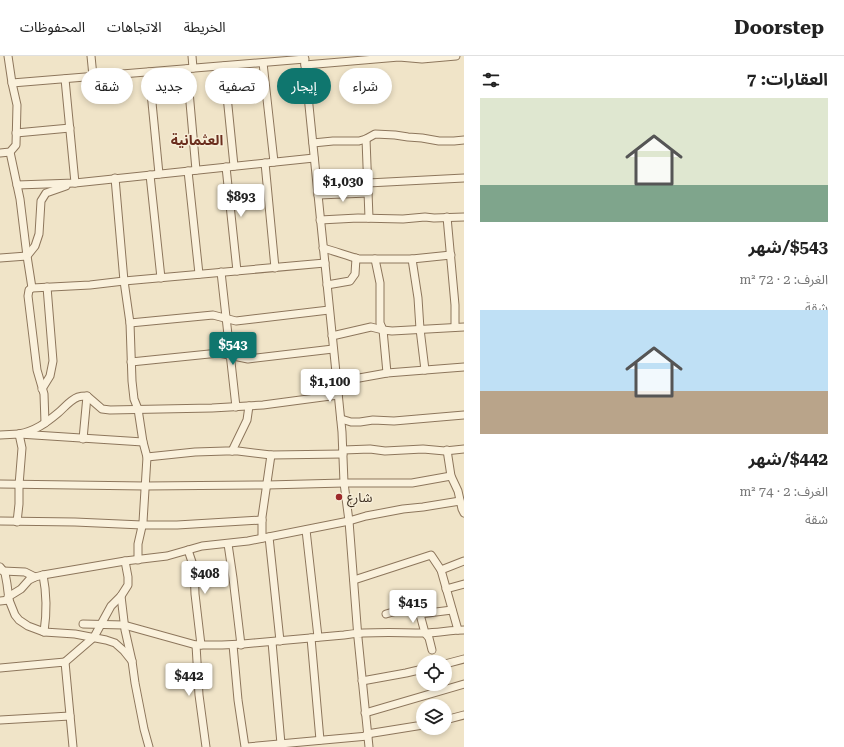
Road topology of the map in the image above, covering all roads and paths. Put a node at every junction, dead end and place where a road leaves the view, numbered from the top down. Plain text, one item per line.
1 (8, 56) edge
2 (91, 56) edge
3 (192, 56) edge
4 (456, 56) edge
5 (399, 57) edge
6 (360, 58) edge
7 (305, 60) edge
8 (263, 63) junction
9 (224, 66) junction
10 (92, 68) edge
11 (190, 68) joint
12 (81, 77) edge
13 (65, 79) junction
14 (12, 83) junction
15 (152, 104) edge
16 (192, 104) edge
17 (70, 128) junction
18 (16, 133) junction
19 (366, 140) junction
20 (464, 140) edge
21 (313, 143) junction
22 (10, 152) junction
23 (0, 153) edge
24 (314, 158) junction
25 (274, 162) junction
26 (265, 163) junction
27 (230, 167) junction
28 (196, 170) junction
29 (188, 171) junction
30 (159, 174) junction
31 (150, 175) junction
32 (114, 178) junction
33 (464, 178) edge
34 (75, 183) junction
35 (368, 183) junction
36 (17, 185) junction
37 (368, 193) junction
38 (318, 195) junction
39 (447, 217) junction
40 (464, 217) edge
41 (369, 218) junction
42 (320, 220) junction
43 (323, 248) junction
44 (451, 255) junction
45 (27, 256) junction
46 (0, 258) edge
47 (356, 258) junction
48 (375, 259) junction
49 (412, 259) junction
50 (325, 263) junction
51 (275, 268) junction
52 (237, 271) junction
53 (221, 272) junction
54 (198, 274) junction
55 (161, 278) junction
56 (124, 281) junction
57 (327, 285) junction
58 (47, 287) junction
59 (32, 288) junction
60 (329, 310) junction
61 (226, 318) junction
62 (130, 323) junction
63 (455, 327) junction
64 (464, 327) edge
65 (420, 329) junction
66 (383, 330) junction
67 (332, 336) junction
68 (333, 348) junction
69 (230, 355) junction
70 (130, 362) junction
71 (464, 367) edge
72 (425, 370) junction
73 (387, 373) junction
74 (337, 382) junction
75 (42, 390) junction
76 (338, 395) junction
77 (87, 396) junction
78 (249, 406) junction
79 (236, 407) junction
80 (138, 409) junction
81 (464, 415) edge
82 (341, 419) junction
83 (45, 423) junction
84 (19, 434) junction
85 (0, 435) edge
86 (83, 439) junction
87 (143, 442) junction
88 (464, 449) edge
89 (447, 450) junction
90 (232, 451) junction
91 (343, 452) junction
92 (271, 455) junction
93 (147, 457) junction
94 (452, 476) junction
95 (344, 483) junction
96 (0, 484) edge
97 (19, 485) junction
98 (267, 485) junction
99 (145, 486) junction
100 (460, 501) junction
101 (464, 513) edge
102 (262, 520) junction
103 (0, 521) edge
104 (349, 521) junction
105 (17, 522) junction
106 (142, 525) junction
107 (306, 530) junction
108 (265, 538) junction
109 (228, 544) junction
110 (188, 550) junction
111 (138, 560) junction
112 (125, 561) junction
113 (464, 561) edge
114 (2, 569) edge
115 (440, 570) junction
116 (43, 575) junction
117 (35, 577) junction
118 (354, 580) junction
119 (464, 584) edge
120 (446, 590) junction
121 (121, 596) junction
122 (396, 597) dead end
123 (9, 599) junction
124 (0, 601) edge
125 (452, 610) junction
126 (420, 612) junction
127 (386, 614) dead end
128 (83, 624) dead end
129 (101, 624) junction
130 (124, 625) junction
131 (461, 630) edge
132 (44, 632) junction
133 (358, 633) junction
134 (425, 633) junction
135 (94, 637) junction
136 (318, 637) junction
137 (310, 638) junction
138 (280, 641) junction
139 (272, 642) junction
140 (198, 645) junction
141 (233, 645) junction
142 (241, 645) junction
143 (432, 650) dead end
144 (464, 659) edge
145 (132, 661) junction
146 (65, 662) junction
147 (452, 662) edge
148 (0, 668) edge
149 (416, 671) edge
150 (362, 681) junction
151 (464, 684) edge
152 (365, 713) junction
153 (464, 715) edge
154 (70, 716) junction
155 (452, 718) edge
156 (0, 720) edge
157 (416, 726) edge
158 (368, 735) junction
159 (320, 740) junction
160 (281, 744) junction
161 (269, 746) edge
162 (73, 747) edge
163 (149, 747) edge
164 (206, 747) edge
165 (246, 747) edge
166 (369, 747) edge

1 - 14 street
2 - 10 street
3 - 11 street
4 - 5 street
5 - 6 street
6 - 7 street
7 - 8 street
7 - 21 street
8 - 9 street
8 - 25 street
9 - 11 street
9 - 27 street
12 - 13 street
13 - 14 street
13 - 17 street
14 - 18 street
15 - 30 street
16 - 28 street
17 - 18 street
17 - 34 street
18 - 22 street
19 - 20 street
19 - 21 street
19 - 35 street
21 - 24 street
22 - 23 street
22 - 36 street
24 - 25 street
24 - 38 street
25 - 26 street
26 - 27 street
26 - 51 street
27 - 28 street
27 - 52 street
28 - 29 street
29 - 30 street
29 - 54 street
30 - 31 street
31 - 32 street
31 - 55 street
32 - 34 street
32 - 56 street
33 - 35 street
34 - 36 street
34 - 45 street
35 - 37 street
36 - 45 street
37 - 38 street
37 - 41 street
38 - 42 street
39 - 40 street
39 - 41 street
39 - 44 street
41 - 42 street
42 - 43 street
43 - 47 street
43 - 50 street
44 - 49 street
44 - 63 street
45 - 46 street
45 - 59 street
47 - 48 street
47 - 57 street
48 - 49 street
48 - 66 street
49 - 65 street
50 - 51 street
50 - 57 street
51 - 52 street
52 - 53 street
53 - 54 street
53 - 61 street
54 - 55 street
55 - 56 street
56 - 58 street
56 - 62 street
57 - 60 street
58 - 59 street
58 - 75 street
59 - 75 street
60 - 61 street
60 - 67 street
61 - 62 street
61 - 69 street
62 - 70 street
63 - 64 street
63 - 65 street
65 - 66 street
65 - 72 street
66 - 67 street
66 - 73 street
67 - 68 street
68 - 69 street
68 - 74 street
69 - 70 street
69 - 79 street
70 - 80 street
71 - 72 street
72 - 73 street
73 - 74 street
74 - 76 street
75 - 83 street
76 - 78 street
76 - 82 street
77 - 80 street
77 - 83 street
77 - 86 street
78 - 79 street
78 - 90 street
79 - 80 street
80 - 87 street
81 - 82 street
82 - 91 street
83 - 84 street
84 - 85 street
84 - 86 street
84 - 97 street
86 - 87 street
87 - 93 street
88 - 89 street
89 - 91 street
89 - 94 street
90 - 92 street
90 - 93 street
91 - 92 street
91 - 95 street
92 - 98 street
93 - 99 street
94 - 95 street
94 - 100 street
95 - 98 street
95 - 104 street
96 - 97 street
97 - 99 street
97 - 105 street
98 - 99 street
98 - 102 street
99 - 106 street
100 - 101 street
100 - 104 street
102 - 106 street
102 - 108 street
103 - 105 street
104 - 107 street
104 - 118 street
105 - 106 street
106 - 111 street
107 - 108 street
107 - 136 street
108 - 109 street
108 - 138 street
109 - 110 street
109 - 142 street
110 - 111 street
110 - 140 street
111 - 112 street
112 - 116 street
112 - 121 street
113 - 115 street
114 - 117 street
114 - 123 street
115 - 118 street
115 - 120 street
116 - 117 street
116 - 132 street
117 - 123 street
118 - 133 street
119 - 120 street
120 - 125 street
121 - 129 street
121 - 130 street
122 - 126 street
123 - 124 street
123 - 132 street
125 - 126 street
125 - 131 street
126 - 127 street
126 - 134 street
128 - 129 street
129 - 130 street
129 - 135 street
130 - 140 street
130 - 145 street
131 - 134 street
132 - 135 street
133 - 134 street
133 - 136 street
133 - 150 street
134 - 143 street
135 - 145 street
135 - 146 street
136 - 137 street
137 - 138 street
137 - 159 street
138 - 139 street
139 - 142 street
139 - 160 street
140 - 141 street
140 - 164 street
141 - 142 street
141 - 165 street
144 - 147 street
145 - 163 street
146 - 148 street
146 - 154 street
149 - 150 street
150 - 152 street
151 - 152 street
152 - 158 street
153 - 155 street
154 - 156 street
154 - 162 street
157 - 158 street
158 - 159 street
158 - 166 street
159 - 160 street
160 - 161 street
161 - 165 street

